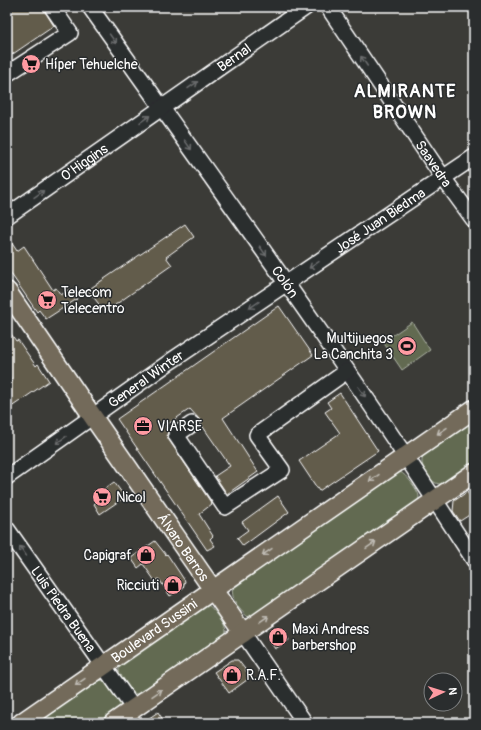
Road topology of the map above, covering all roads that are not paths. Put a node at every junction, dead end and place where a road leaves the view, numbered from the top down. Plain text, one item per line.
1 (52, 7) edge
2 (90, 7) edge
3 (306, 7) edge
4 (328, 7) edge
5 (7, 74) edge
6 (161, 108) junction
7 (474, 157) edge
8 (444, 179) junction
9 (7, 216) edge
10 (474, 220) edge
11 (286, 283) junction
12 (7, 291) edge
13 (348, 371) junction
14 (474, 409) edge
15 (93, 418) junction
16 (192, 424) dead end
17 (406, 455) junction
18 (474, 473) edge
19 (7, 477) edge
20 (436, 501) junction
21 (7, 529) edge
22 (474, 560) edge
23 (214, 589) junction
24 (243, 633) junction
25 (104, 665) junction
26 (134, 709) junction
27 (21, 723) edge
28 (113, 723) edge
29 (305, 723) edge

1 - 5 street
2 -> 6 street, Colón
6 -> 3 street, Bernal
8 -> 4 street, Saavedra
9 -> 6 street, O'Higgins
6 -> 11 street, Colón
7 - 8 street, José Juan Biedma
8 - 10 street, Saavedra
8 -> 11 street, José Juan Biedma
11 - 13 street, Colón
11 -> 15 street, General Winter
12 - 15 main road, Álvaro Barros
13 - 16 street
13 -> 17 street, Colón
14 -> 17 main road, Boulevard Sussini
15 -> 19 street, General Winter
15 - 23 main road, Álvaro Barros
17 - 20 street, Colón
17 -> 23 main road, Boulevard Sussini
18 - 20 main road
20 - 22 street, Colón
24 -> 20 main road
25 -> 21 street, Luis Piedra Buena
23 - 24 main road, Álvaro Barros
23 - 25 main road, Boulevard Sussini
26 -> 24 main road
24 - 29 street, Álvaro Barros
25 - 26 street, Luis Piedra Buena
25 -> 27 main road, Boulevard Sussini
26 - 28 main road

